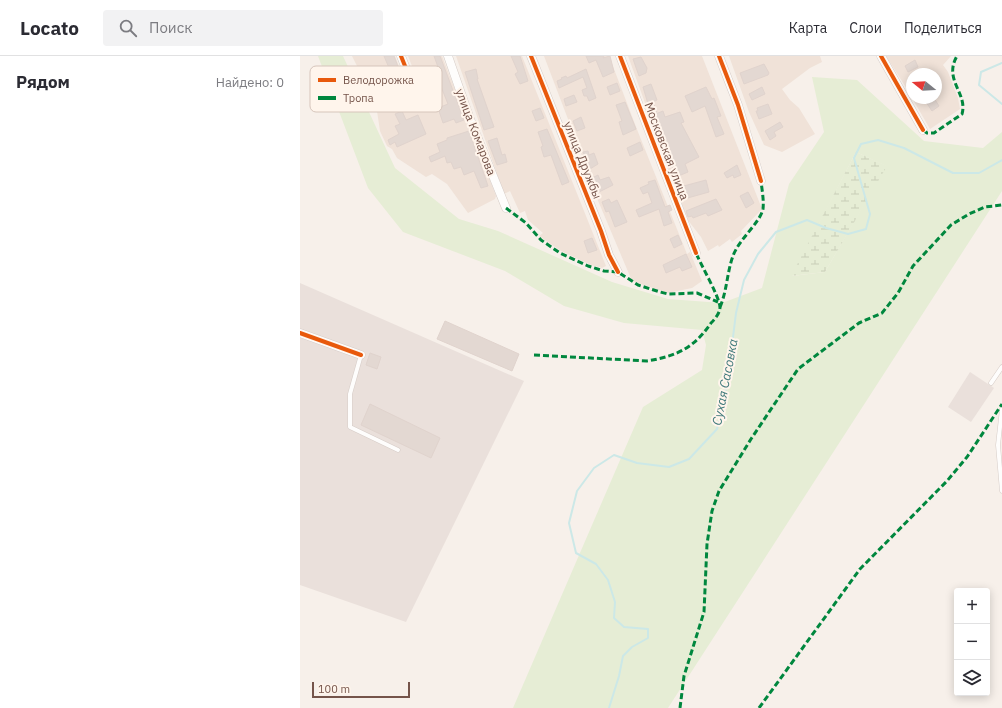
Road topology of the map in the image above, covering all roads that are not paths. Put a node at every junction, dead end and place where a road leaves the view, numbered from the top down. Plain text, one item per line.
1 (401, 56) edge
2 (448, 56) edge
3 (531, 56) edge
4 (620, 56) edge
5 (719, 56) edge
6 (881, 56) edge
7 (405, 66) edge
8 (923, 130) dead end
9 (761, 181) dead end
10 (506, 208) dead end
11 (696, 254) dead end
12 (618, 272) dead end
13 (300, 333) edge
14 (361, 355) joint
15 (1002, 367) edge
16 (991, 383) dead end
17 (1002, 409) edge
18 (398, 450) dead end
19 (1002, 492) edge

1 - 7 street
2 - 10 street, улица Комарова
3 - 12 street, улица Дружбы
4 - 11 street, Московская улица
5 - 9 street
6 - 8 street
13 - 14 street
14 - 18 lane
15 - 16 lane
17 - 19 lane

